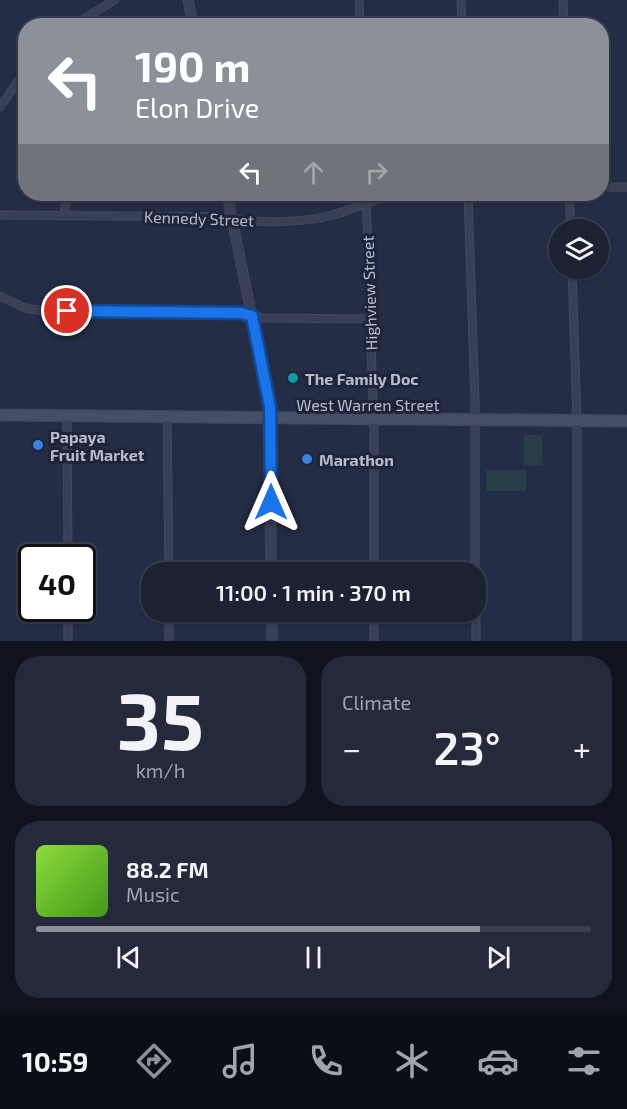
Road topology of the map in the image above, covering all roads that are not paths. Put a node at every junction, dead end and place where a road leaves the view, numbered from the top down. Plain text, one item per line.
1 (115, 0) edge
2 (188, 0) edge
3 (359, 0) edge
4 (461, 0) edge
5 (563, 0) edge
6 (84, 18) edge
7 (192, 18) edge
8 (360, 18) edge
9 (462, 18) edge
10 (564, 18) edge
11 (18, 81) edge
12 (0, 107) edge
13 (609, 187) edge
14 (627, 187) edge
15 (66, 201) edge
16 (228, 201) edge
17 (372, 201) edge
18 (468, 201) edge
19 (569, 201) edge
20 (366, 203) junction
21 (0, 215) edge
22 (64, 216) junction
23 (232, 219) junction
24 (570, 219) edge
25 (572, 279) edge
26 (0, 296) edge
27 (252, 316) junction
28 (370, 319) junction
29 (0, 415) edge
30 (68, 415) junction
31 (167, 417) junction
32 (271, 418) junction
33 (373, 419) junction
34 (475, 420) junction
35 (577, 421) junction
36 (627, 421) edge
37 (68, 544) edge
38 (169, 562) edge
39 (271, 562) edge
40 (374, 562) edge
41 (476, 562) edge
42 (68, 622) edge
43 (169, 622) edge
44 (272, 622) edge
45 (374, 622) edge
46 (476, 622) edge
47 (68, 641) edge
48 (169, 641) edge
49 (272, 641) edge
50 (374, 641) edge
51 (476, 641) edge
52 (577, 641) edge

1 - 6 street
2 - 7 street
3 - 8 street
4 - 9 street
5 - 10 street
11 - 12 street
13 - 14 street
15 - 22 street
16 - 23 street
17 - 20 street, Kennedy Street
18 - 34 street
19 - 24 street
20 - 23 street, Kennedy Street
20 - 28 street, Highview Street
21 - 22 street, Kennedy Street
22 - 23 street, Kennedy Street
23 - 27 street
25 - 35 street
26 - 27 street
27 - 28 street
27 - 32 street
28 - 33 street, Highview Street
29 - 30 main road, West Warren Street
30 - 31 main road, West Warren Street
30 - 37 street
31 - 32 main road, West Warren Street
31 - 38 street
32 - 33 main road, West Warren Street
32 - 39 street
33 - 34 main road, West Warren Street
33 - 40 street, Highview Street
34 - 35 main road, West Warren Street
34 - 41 street
35 - 36 main road, West Warren Street
35 - 52 street
42 - 47 street
43 - 48 street
44 - 49 street
45 - 50 street
46 - 51 street

